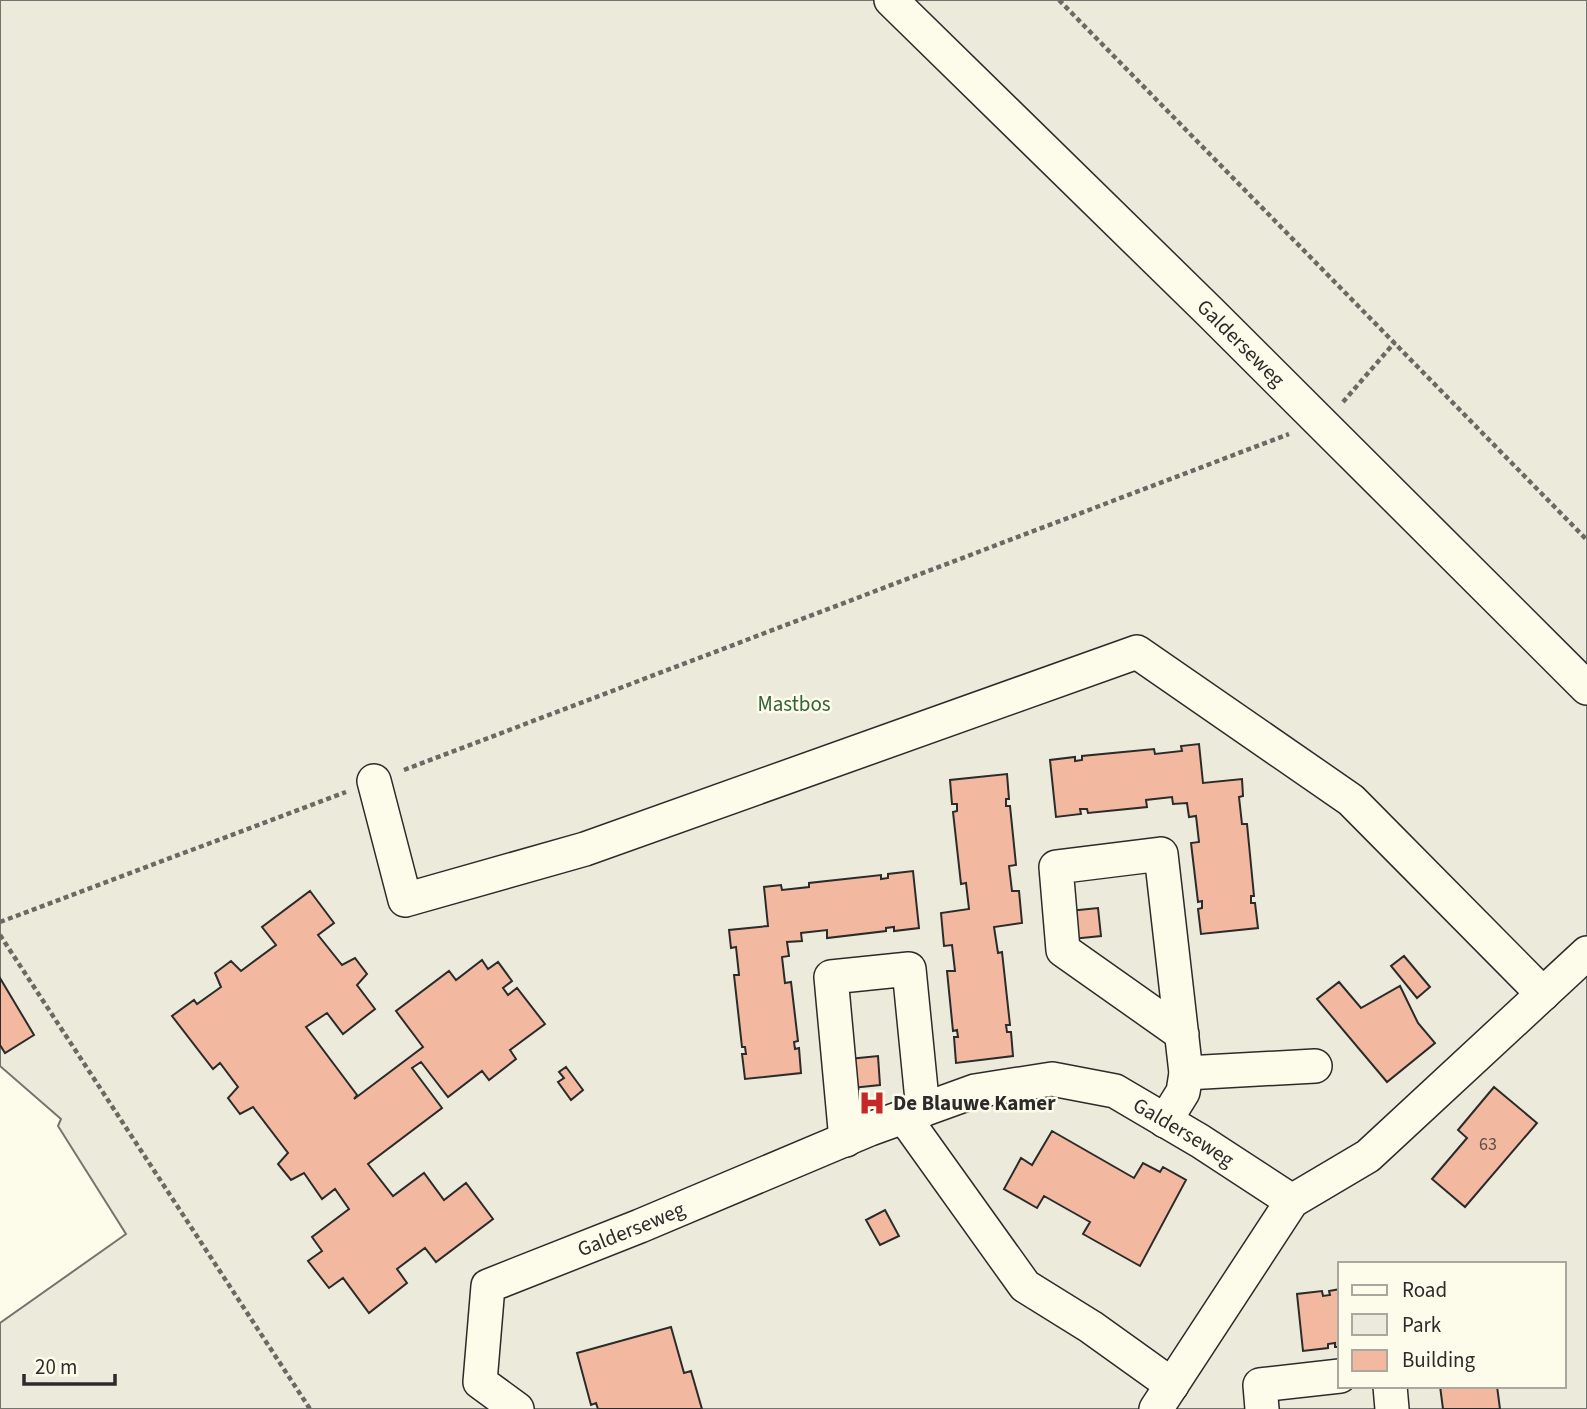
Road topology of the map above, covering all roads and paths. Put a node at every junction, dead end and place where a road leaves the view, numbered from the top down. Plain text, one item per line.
1 (891, 0) edge
2 (1059, 0) edge
3 (1395, 342) junction
4 (1332, 412) junction
5 (1587, 540) edge
6 (1587, 688) edge
7 (374, 781) junction
8 (0, 922) edge
9 (0, 935) edge
10 (1587, 953) edge
11 (1543, 995) junction
12 (1182, 1034) junction
13 (1315, 1066) dead end
14 (1186, 1073) junction
15 (913, 1114) junction
16 (1166, 1121) junction
17 (846, 1140) junction
18 (1293, 1201) junction
19 (1338, 1376) edge
20 (1390, 1388) edge
21 (1164, 1397) edge
22 (310, 1409) edge
23 (517, 1409) edge
24 (1262, 1409) edge
25 (1392, 1409) edge

1 - 4 street, Galderseweg
2 - 3 path
3 - 4 path
3 - 5 path
4 - 6 street, Galderseweg
4 - 7 path
7 - 8 path
7 - 11 street
9 - 22 path
10 - 11 street
11 - 18 street
12 - 12 street
12 - 14 street
13 - 14 street
14 - 16 street
15 - 16 street, Galderseweg
15 - 17 street, Galderseweg
15 - 17 street
15 - 21 street
16 - 18 street, Galderseweg
17 - 23 street, Galderseweg
18 - 21 street
19 - 24 street
20 - 25 street

